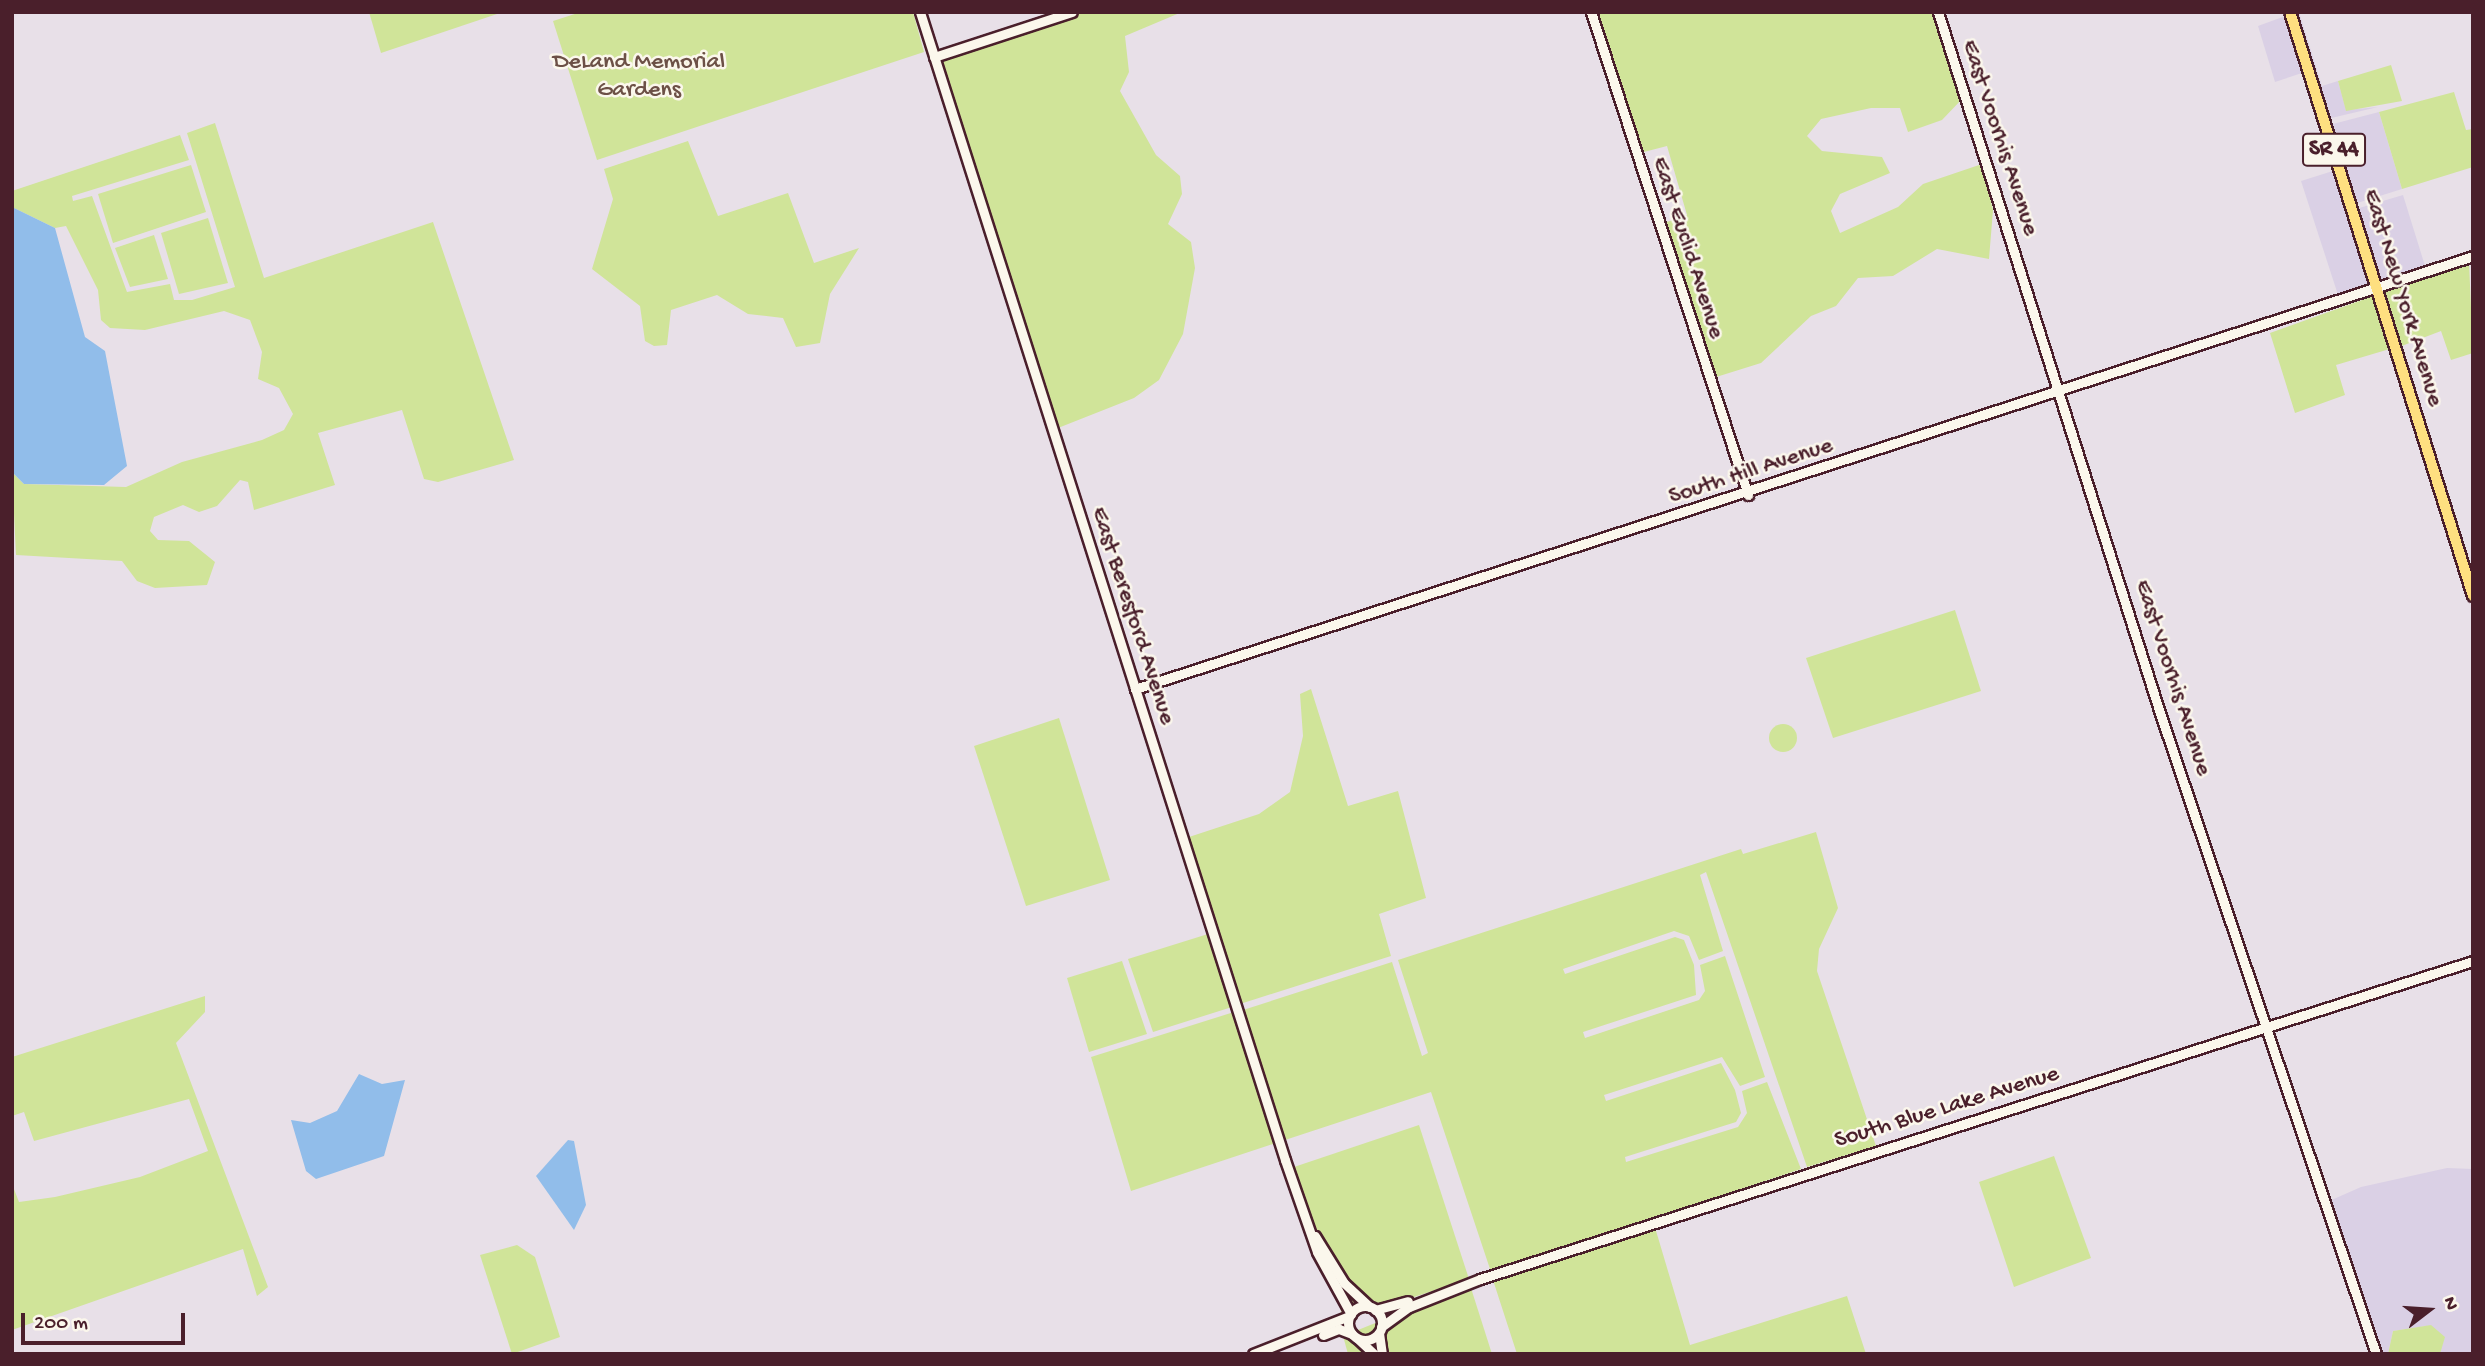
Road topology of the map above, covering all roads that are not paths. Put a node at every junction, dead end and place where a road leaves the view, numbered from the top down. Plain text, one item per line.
1 (920, 12) edge
2 (1072, 12) edge
3 (1591, 12) edge
4 (1938, 12) edge
5 (2290, 12) edge
6 (934, 57) junction
7 (2473, 256) edge
8 (2377, 288) junction
9 (2061, 391) junction
10 (1748, 495) junction
11 (2473, 596) edge
12 (1135, 689) junction
13 (2473, 961) edge
14 (2266, 1027) junction
15 (1310, 1230) junction
16 (1433, 1296) junction
17 (1373, 1309) junction
18 (1350, 1315) junction
19 (1380, 1330) junction
20 (1355, 1336) junction
21 (1304, 1337) junction
22 (1253, 1354) edge
23 (1374, 1354) edge
24 (1382, 1354) edge
25 (2376, 1354) edge

1 - 6 street, East Beresford Avenue
2 - 6 street
3 - 10 street, East Euclid Avenue
4 - 9 street, East Voorhis Avenue
5 - 8 main road, East New York Avenue / SR 44
6 - 12 street, East Beresford Avenue
7 - 8 street, South Hill Avenue
8 - 9 street, South Hill Avenue
8 - 11 main road, East New York Avenue / SR 44
9 - 10 street, South Hill Avenue
9 - 14 street, East Voorhis Avenue
10 - 12 street, South Hill Avenue
12 - 15 street, East Beresford Avenue
13 - 14 street, South Blue Lake Avenue
14 - 16 street, South Blue Lake Avenue
14 - 25 street, East Voorhis Avenue
15 - 17 street, East Beresford Avenue
15 - 18 street, East Beresford Avenue
16 - 17 street, South Blue Lake Avenue
16 - 19 street, South Blue Lake Avenue
17 - 18 street, South Blue Lake Avenue
17 - 19 street
18 - 20 street, East Beresford Avenue
18 - 21 street
19 - 20 street, South Blue Lake Avenue
19 - 24 street
20 - 21 street
20 - 23 street
21 - 22 street

